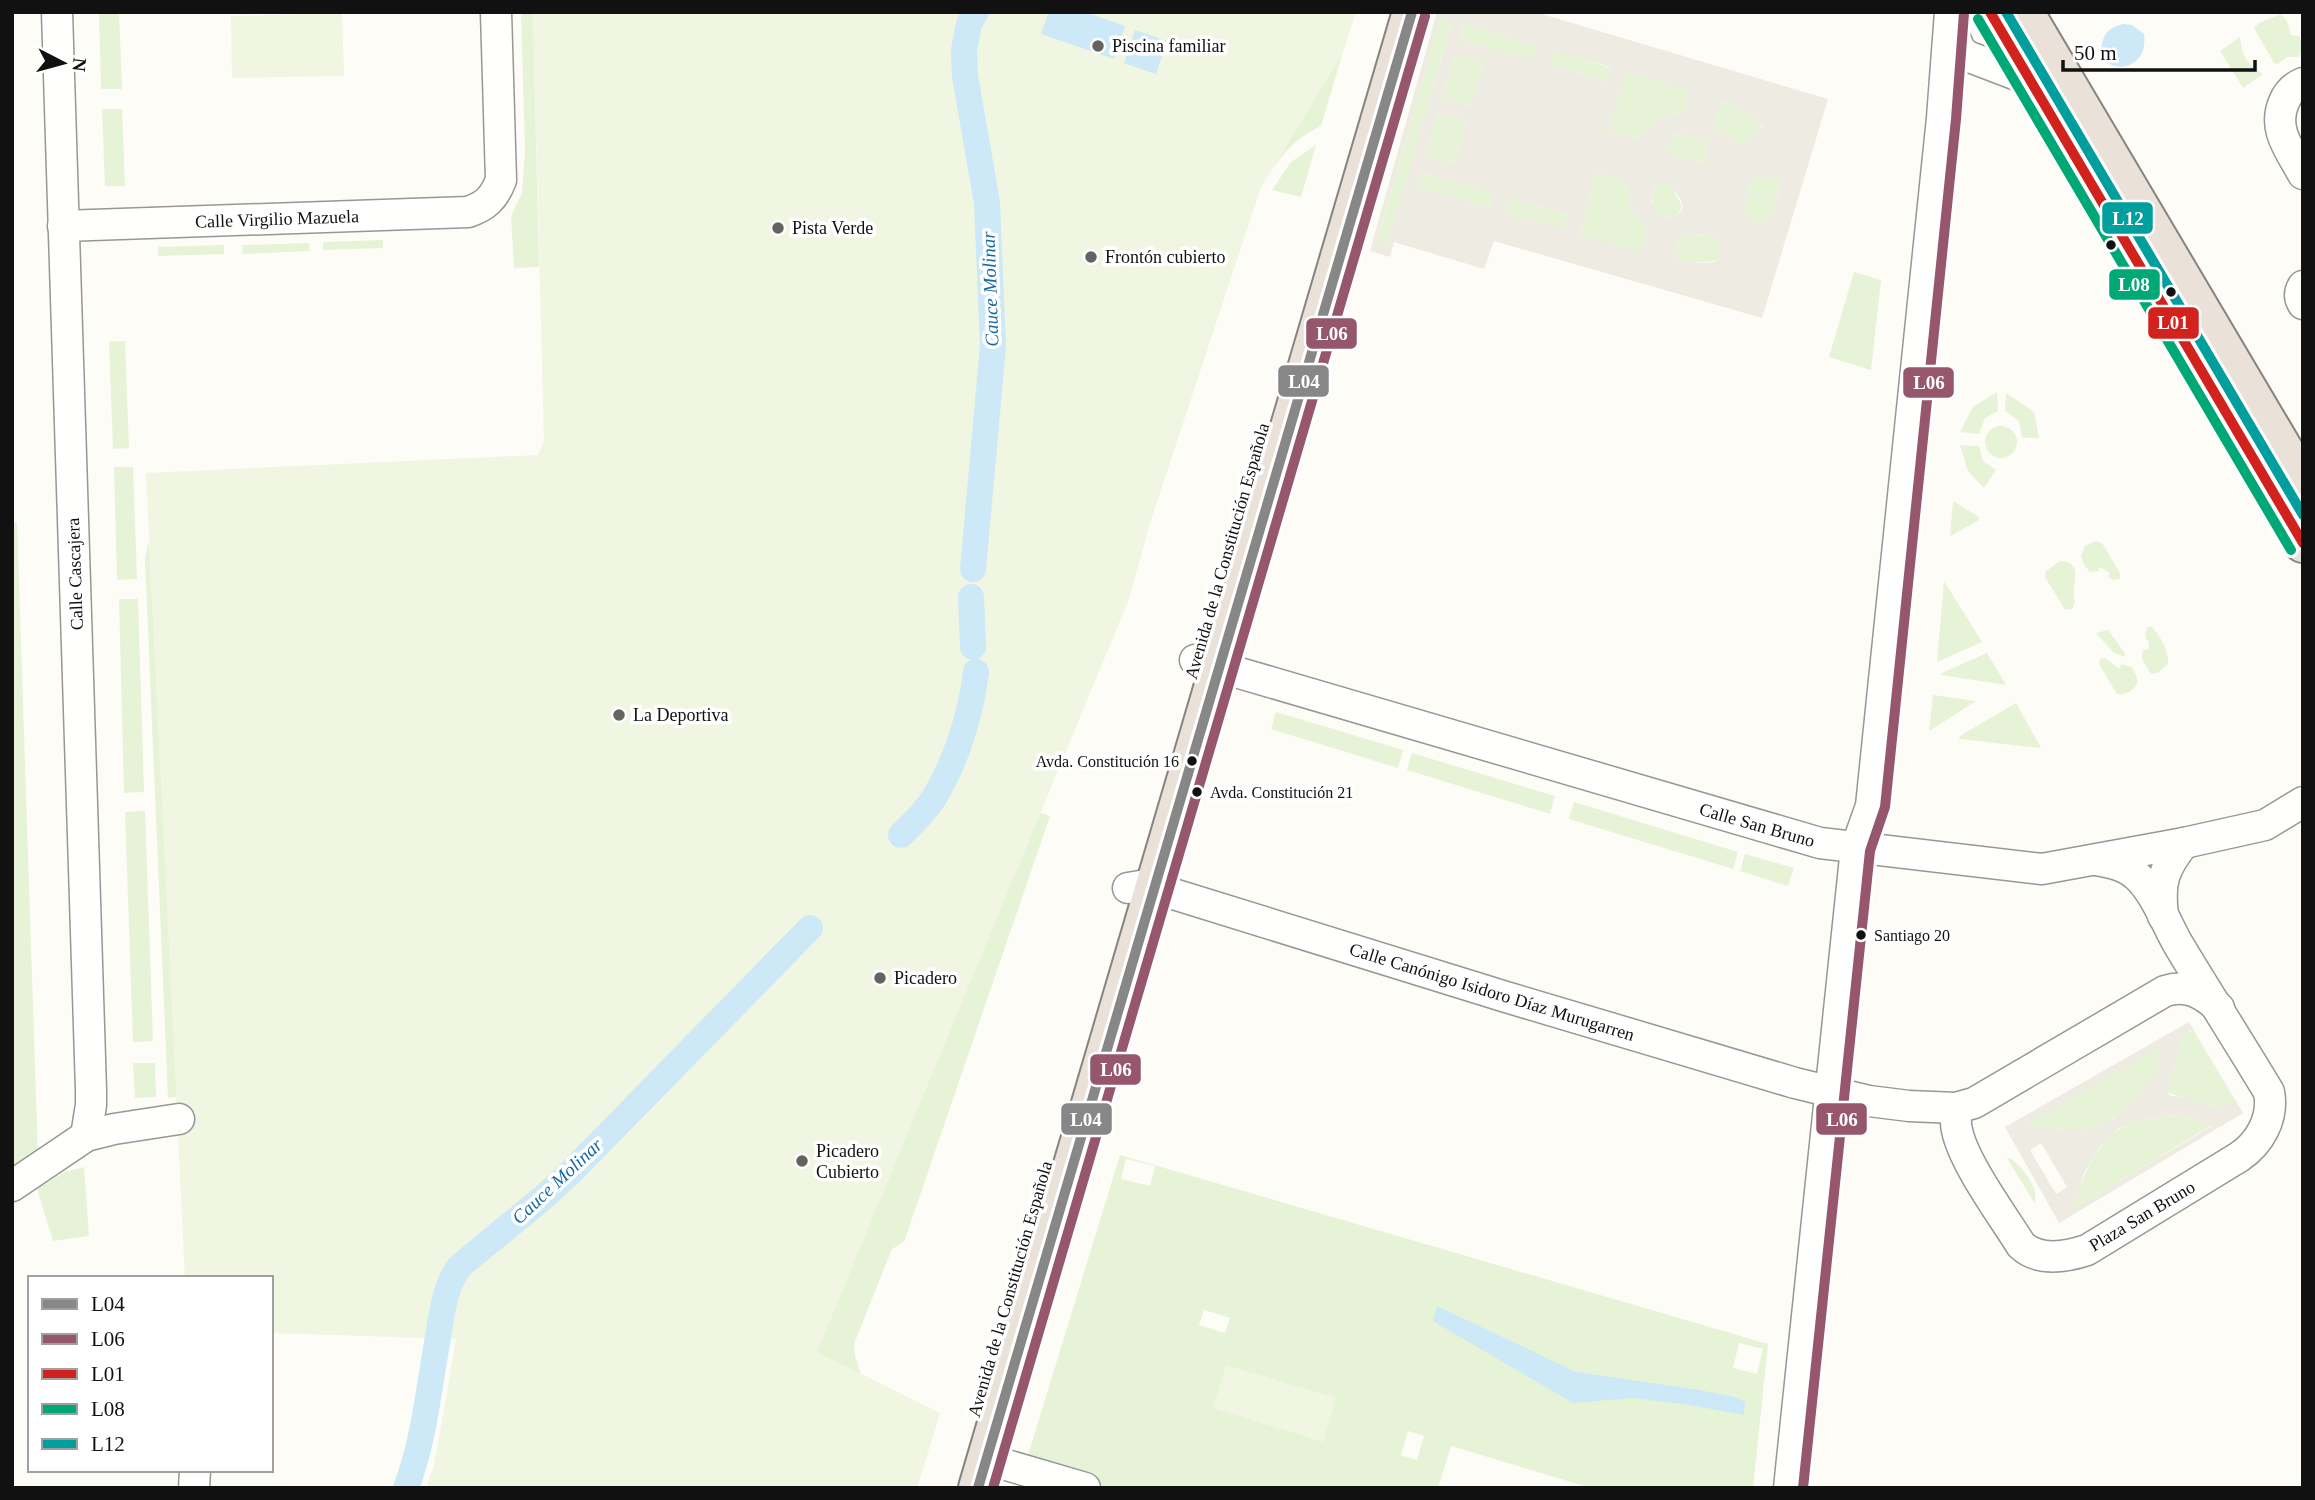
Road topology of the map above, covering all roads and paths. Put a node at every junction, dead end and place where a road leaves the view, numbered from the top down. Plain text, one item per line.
1 (57, 12) edge
2 (496, 12) edge
3 (1386, 12) edge
4 (1412, 12) edge
5 (1990, 12) edge
6 (1950, 19) edge
7 (2014, 37) edge
8 (2303, 83) edge
9 (2303, 174) edge
10 (63, 226) junction
11 (2303, 286) edge
12 (2303, 304) edge
13 (2303, 483) edge
14 (2303, 543) edge
15 (1207, 663) junction
16 (2303, 802) edge
17 (2183, 843) junction
18 (1856, 848) junction
19 (2092, 859) junction
20 (1141, 888) junction
21 (2163, 916) junction
22 (2178, 943) junction
23 (2165, 991) junction
24 (2219, 1008) junction
25 (1832, 1093) junction
26 (1869, 1101) junction
27 (1956, 1108) junction
28 (179, 1119) dead end
29 (1828, 1135) junction
30 (86, 1136) junction
31 (12, 1186) edge
32 (982, 1473) edge
33 (952, 1488) edge
34 (1086, 1488) edge
35 (1789, 1488) edge

1 - 10 street, Calle Cascajera
2 - 10 street, Calle Virgilio Mazuela
3 - 15 highway, Avenida de la Constitución Española
4 - 15 highway, Avenida de la Constitución Española
5 - 7 highway
6 - 7 street
6 - 18 street
7 - 13 highway
7 - 14 highway
8 - 9 street
10 - 30 street, Calle Cascajera
11 - 12 street
15 - 18 street, Calle San Bruno
15 - 20 highway, Avenida de la Constitución Española
16 - 17 street, Calle San Bruno
17 - 19 street, Calle San Bruno
17 - 21 street, Plaza San Bruno
18 - 19 street, Calle San Bruno
18 - 25 street
19 - 21 street, Plaza San Bruno
20 - 25 street, Calle Canónigo Isidoro Díaz Murugarren
20 - 32 highway, Avenida de la Constitución Española
20 - 33 highway, Avenida de la Constitución Española
21 - 22 street, Plaza San Bruno
22 - 23 street
22 - 24 street, Plaza San Bruno
23 - 24 street, Plaza San Bruno
23 - 27 street
24 - 27 street, Plaza San Bruno
25 - 26 street
25 - 29 street
26 - 27 street
26 - 29 street
28 - 30 street
29 - 35 street
30 - 31 street
32 - 34 street

